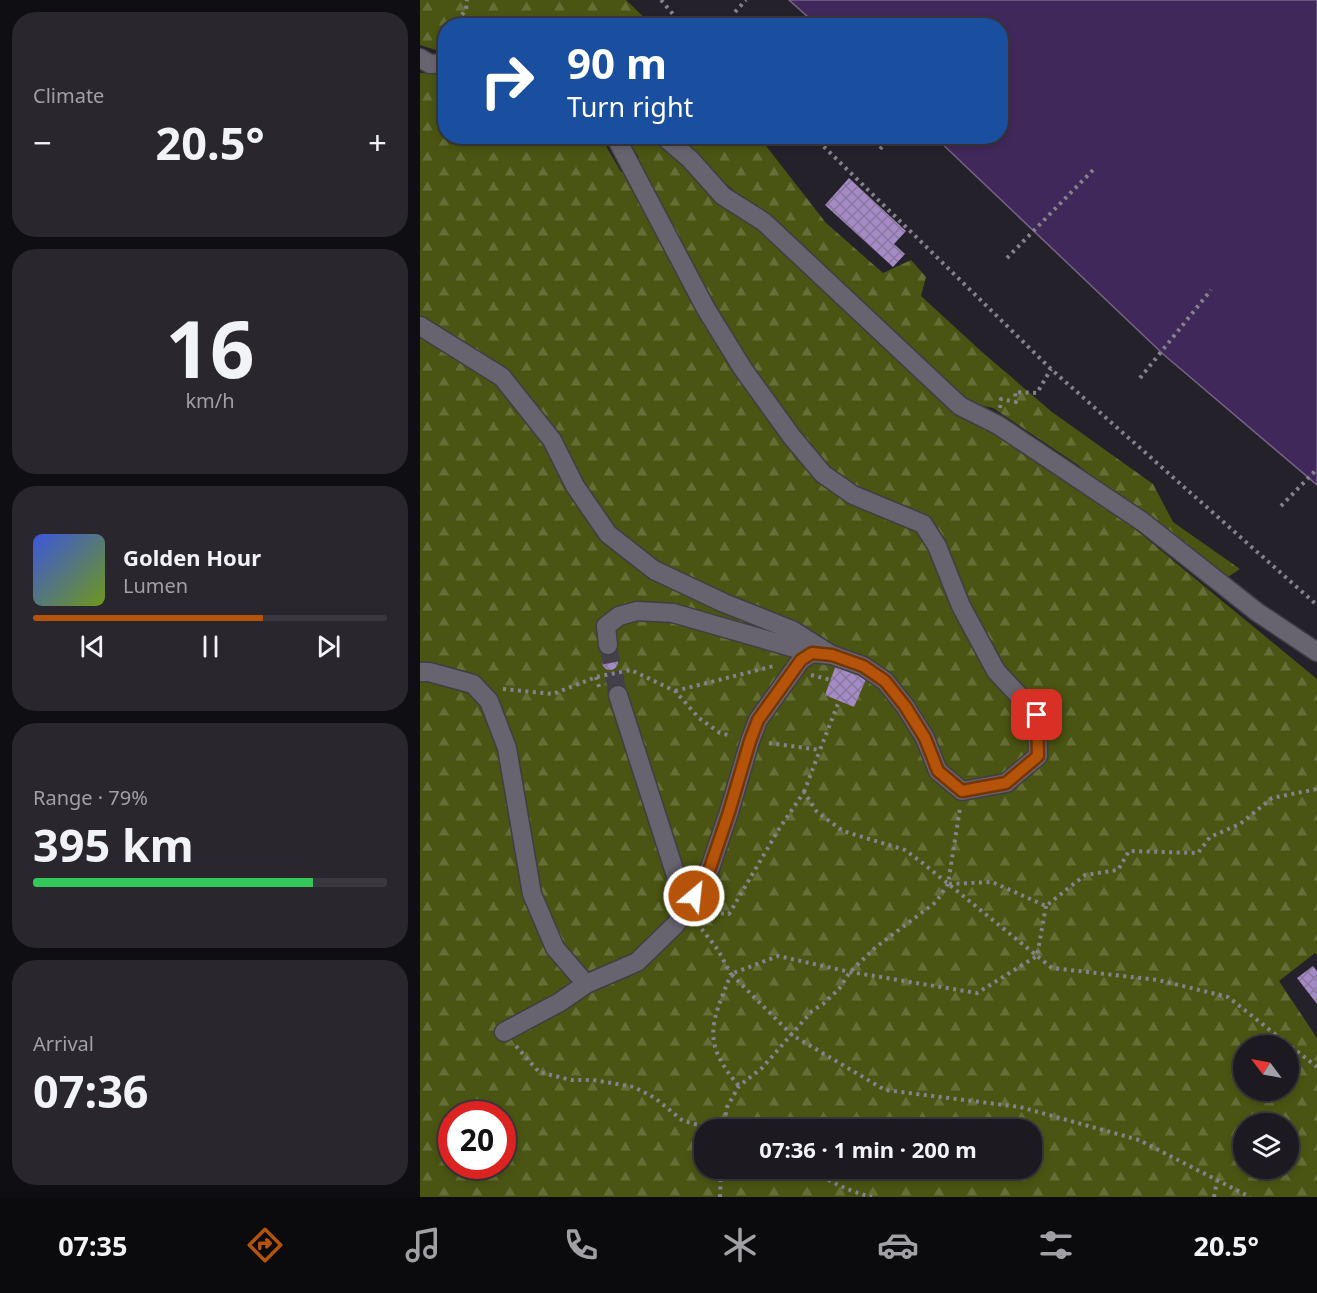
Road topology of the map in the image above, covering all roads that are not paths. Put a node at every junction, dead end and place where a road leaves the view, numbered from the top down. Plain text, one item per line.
1 (420, 58) edge
2 (438, 64) edge
3 (619, 144) edge
4 (672, 144) edge
5 (420, 326) edge
6 (608, 645) tunnel mouth
7 (1317, 652) edge
8 (832, 655) junction
9 (806, 657) junction
10 (420, 672) edge
11 (618, 695) tunnel mouth
12 (687, 910) junction
13 (586, 984) junction
14 (504, 1032) road end

1 - 2 lane
3 - 8 lane
4 - 7 lane
5 - 8 lane
6 - 9 lane
8 - 9 lane
9 - 12 lane
10 - 13 lane
11 - 12 lane
12 - 13 lane
13 - 14 lane

